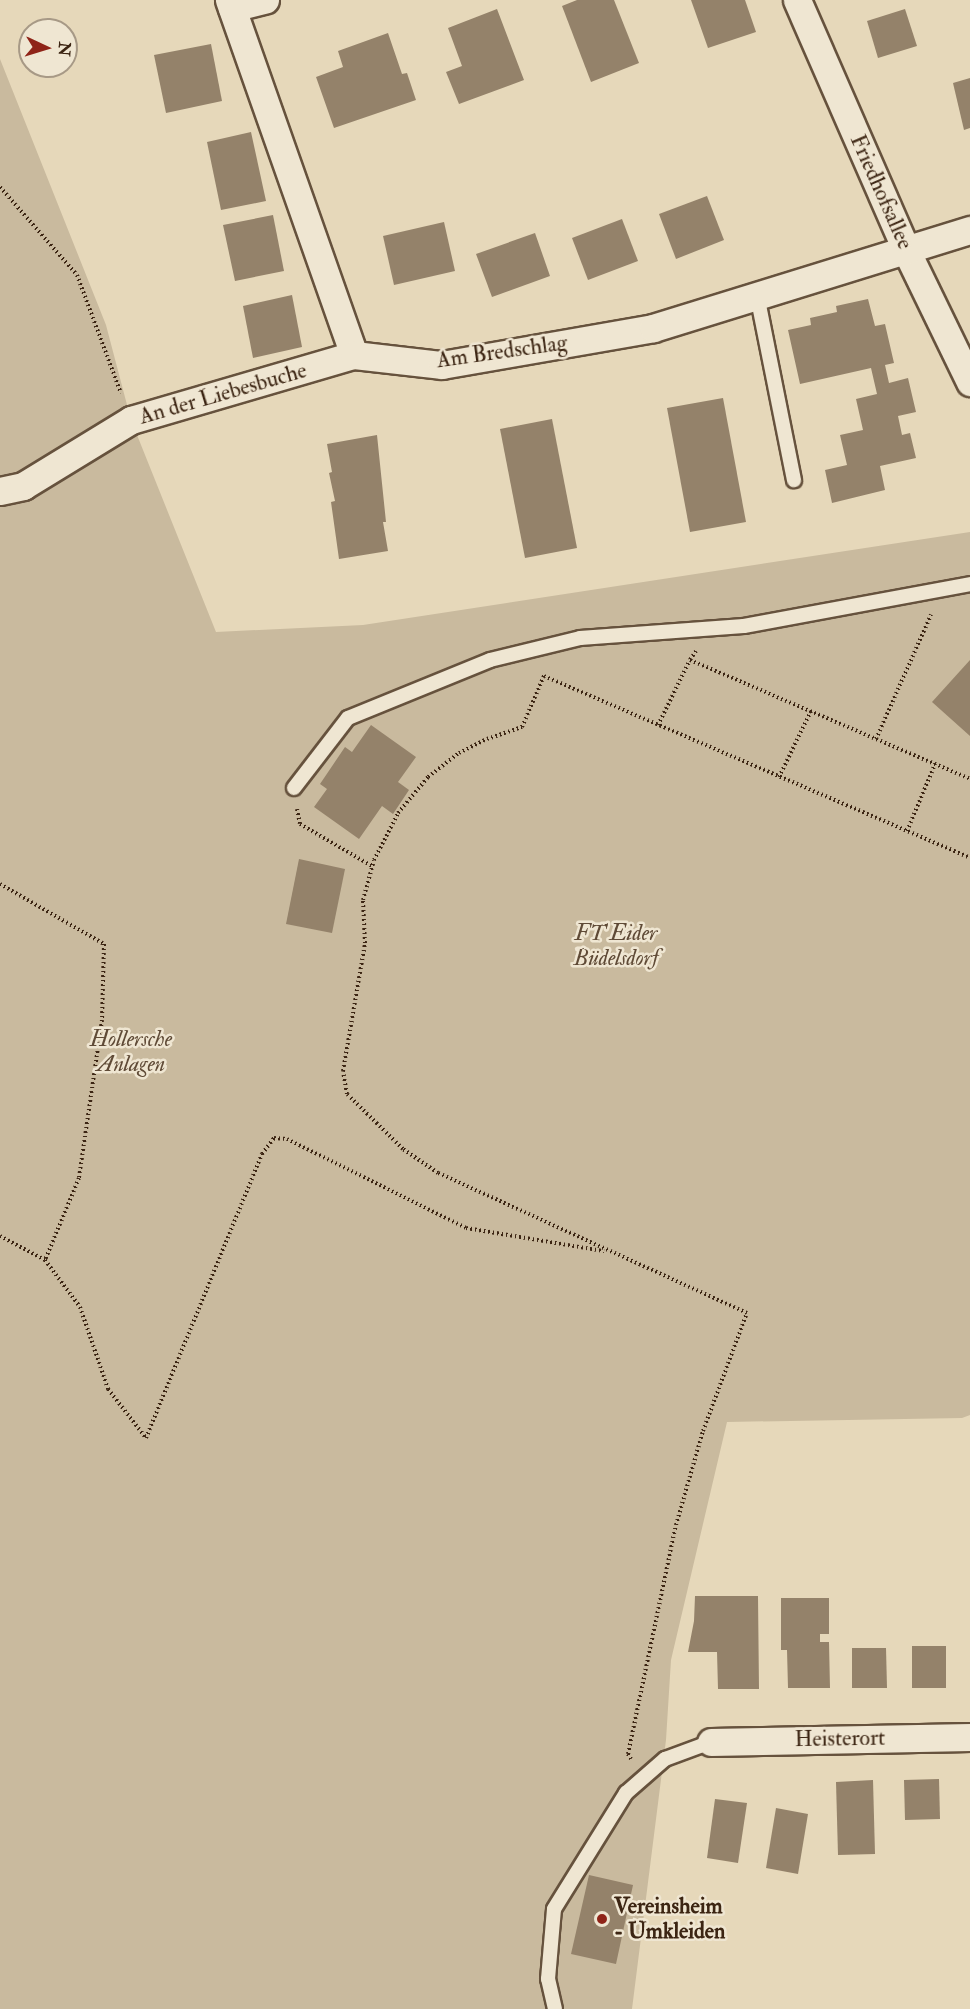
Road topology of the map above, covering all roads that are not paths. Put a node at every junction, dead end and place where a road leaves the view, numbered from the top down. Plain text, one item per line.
1 (265, 0) edge
2 (797, 0) edge
3 (231, 4) edge
4 (970, 230) edge
5 (906, 250) junction
6 (757, 295) junction
7 (354, 355) junction
8 (970, 382) edge
9 (794, 480) dead end
10 (0, 491) edge
11 (970, 584) edge
12 (294, 788) road end
13 (970, 1737) edge
14 (711, 1742) joint
15 (555, 2009) edge

1 - 3 street
2 - 5 street, Friedhofsallee
3 - 7 street
4 - 5 street, Am Bredschlag
5 - 6 street, Am Bredschlag
5 - 8 street, Friedhofsallee
6 - 7 street, Am Bredschlag
6 - 9 lane
7 - 10 street, An der Liebesbuche
11 - 12 lane
13 - 14 street, Heisterort
14 - 15 lane

